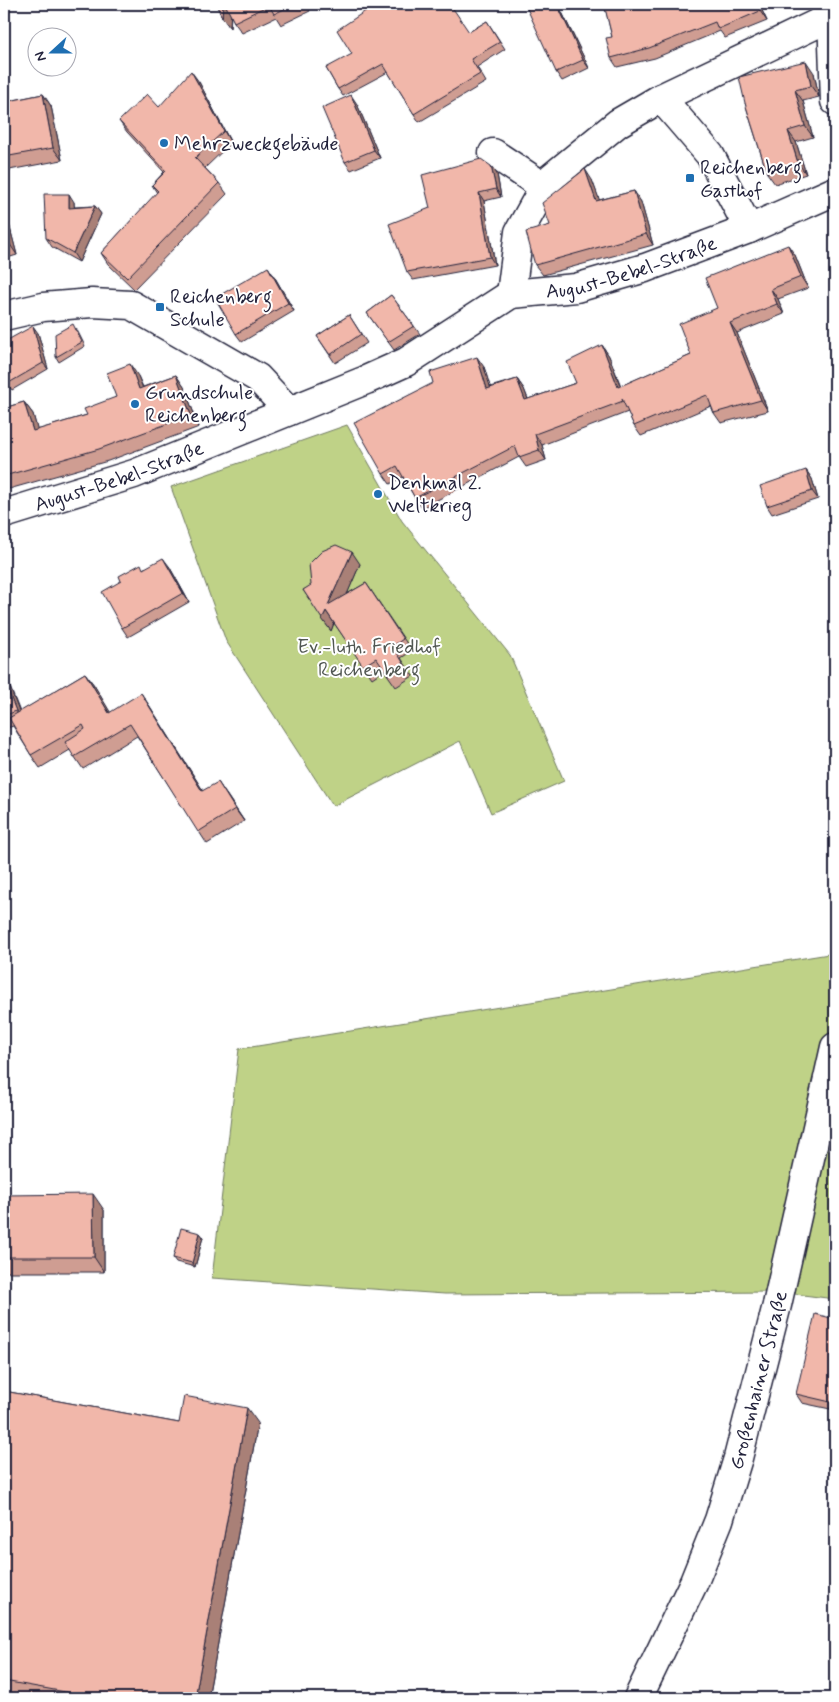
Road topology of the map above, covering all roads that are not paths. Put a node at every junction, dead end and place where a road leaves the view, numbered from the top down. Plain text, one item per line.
1 (832, 11) edge
2 (660, 98) junction
3 (835, 101) edge
4 (492, 154) dead end
5 (544, 187) junction
6 (835, 191) edge
7 (748, 229) junction
8 (511, 294) junction
9 (4, 316) edge
10 (289, 411) junction
11 (4, 514) edge
12 (835, 1047) edge
13 (639, 1698) edge

1 - 2 street, August-Bebel-Straße
1 - 3 street
2 - 5 street, August-Bebel-Straße
2 - 7 street
4 - 5 street
5 - 8 street, August-Bebel-Straße
6 - 7 street, August-Bebel-Straße
7 - 8 street, August-Bebel-Straße
8 - 10 street, August-Bebel-Straße
9 - 10 street
10 - 11 street, August-Bebel-Straße
12 - 13 street, Großenhainer Straße

